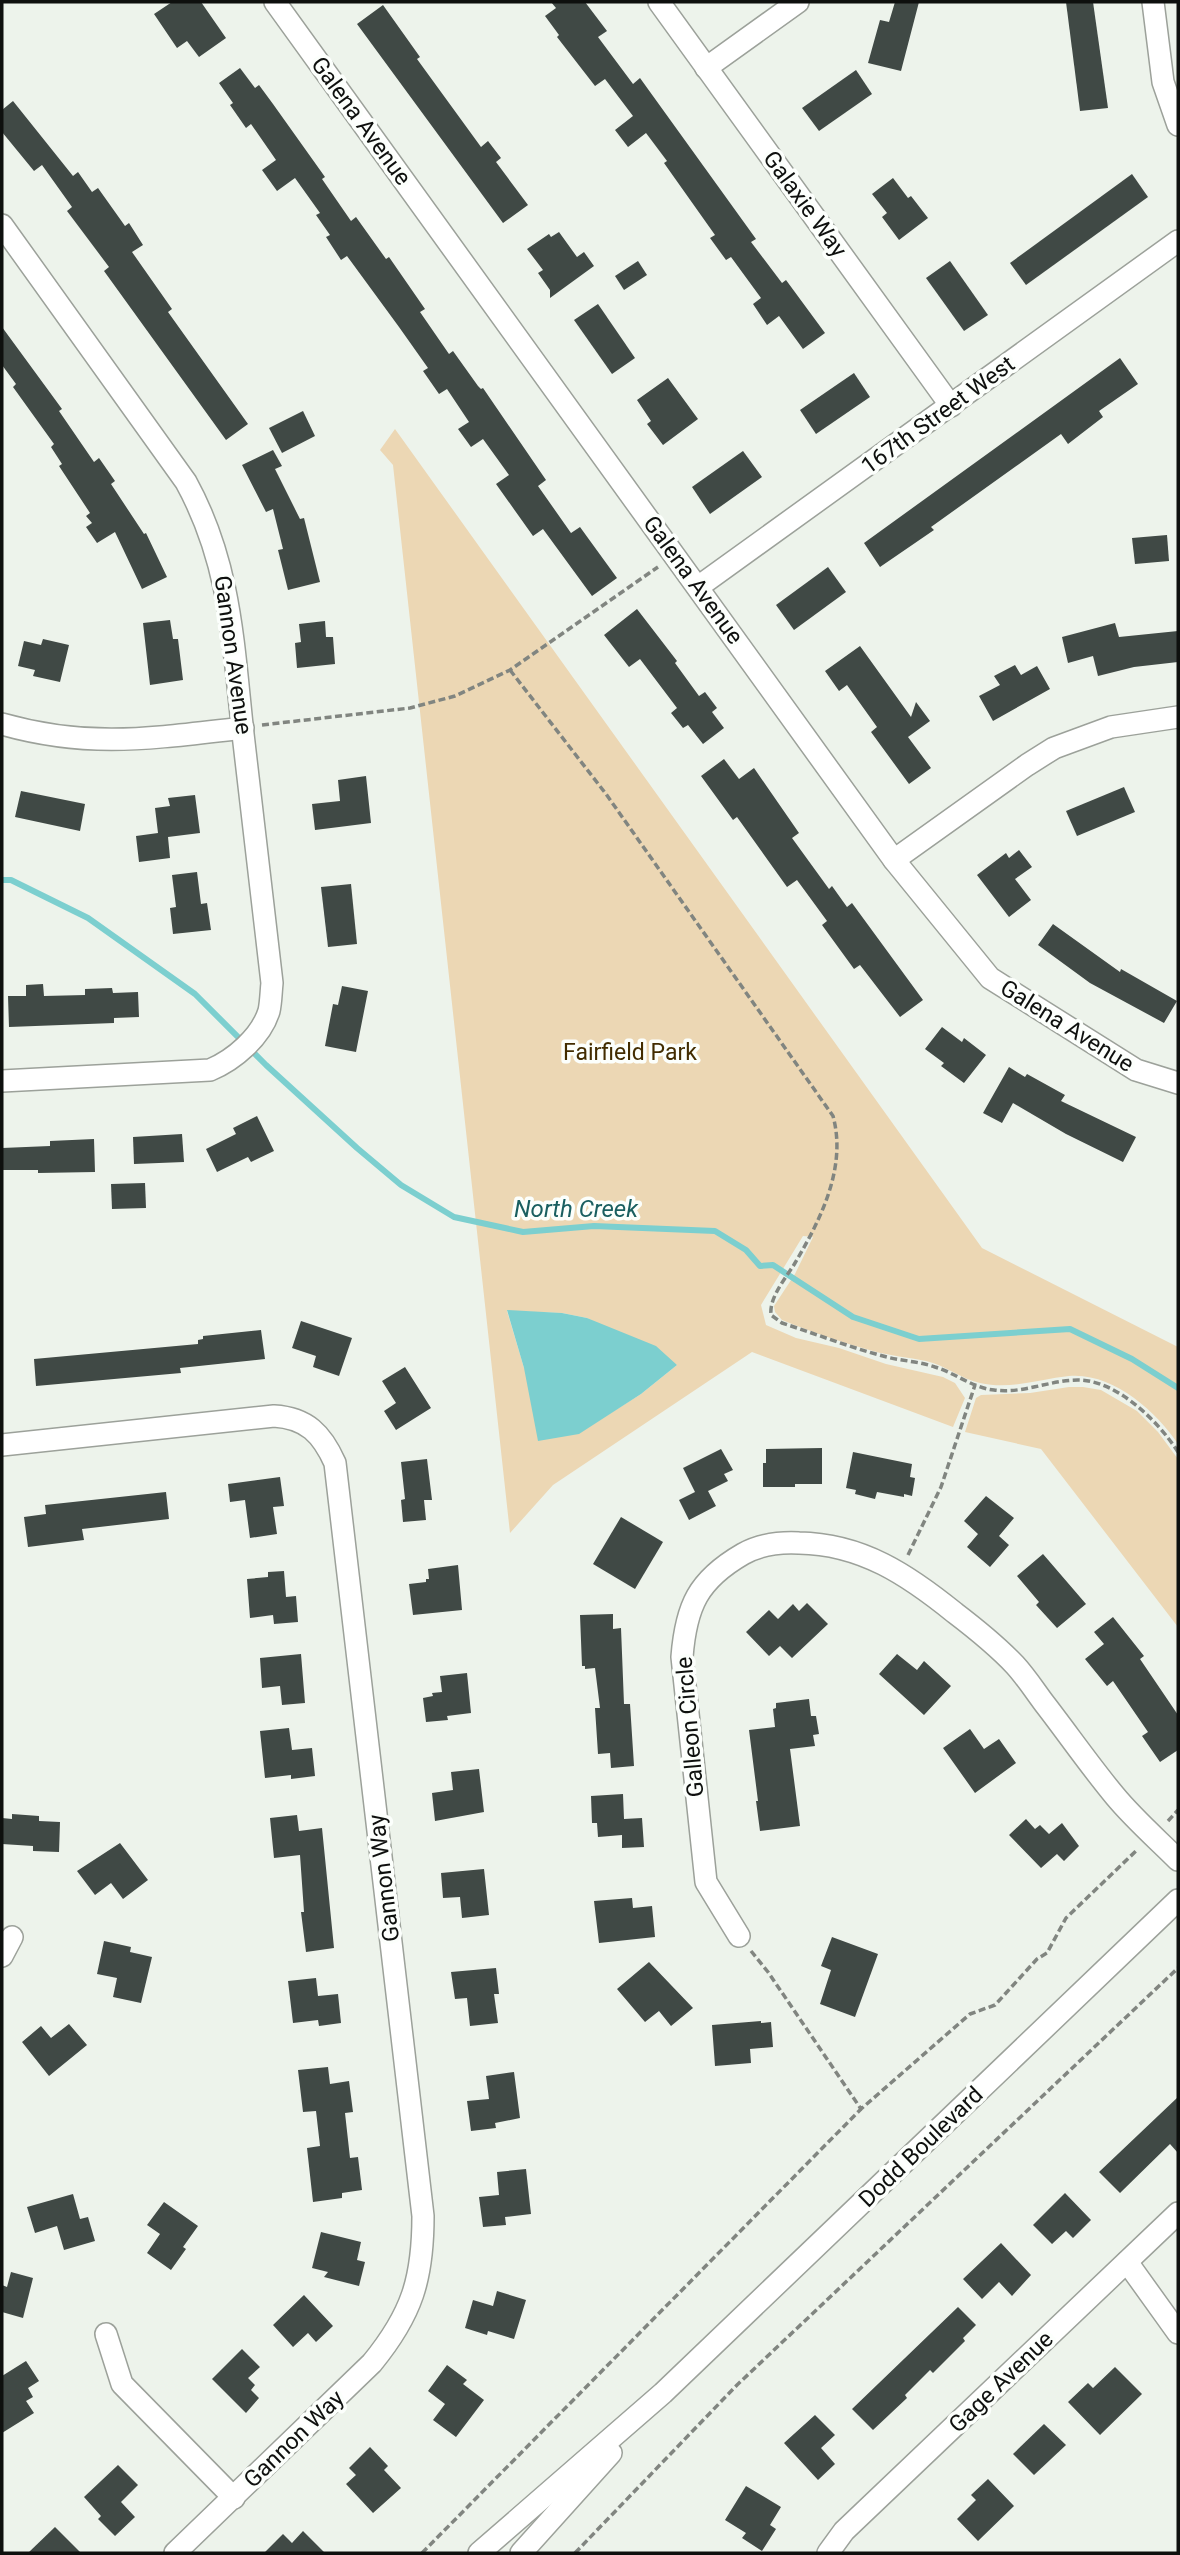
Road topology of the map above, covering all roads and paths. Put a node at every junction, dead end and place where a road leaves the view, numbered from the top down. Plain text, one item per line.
1 (275, 2) edge
2 (659, 2) edge
3 (798, 2) edge
4 (1153, 2) edge
5 (706, 68) junction
6 (1178, 125) edge
7 (2, 225) edge
8 (1178, 241) edge
9 (951, 406) junction
10 (675, 556) junction
11 (698, 587) junction
12 (510, 670) junction
13 (1178, 717) edge
14 (2, 724) edge
15 (243, 728) junction
16 (894, 860) junction
17 (2, 1081) edge
18 (1178, 1083) edge
19 (975, 1385) junction
20 (2, 1445) edge
21 (1178, 1452) edge
22 (900, 1572) junction
23 (1153, 1835) junction
24 (1178, 1860) edge
25 (1178, 1899) edge
26 (739, 1936) joint
27 (12, 1937) dead end
28 (2, 1956) edge
29 (1178, 1968) edge
30 (861, 2109) junction
31 (1178, 2213) edge
32 (1127, 2262) junction
33 (1178, 2333) edge
34 (106, 2334) dead end
35 (663, 2393) junction
36 (234, 2498) junction
37 (175, 2553) edge
38 (422, 2553) edge
39 (479, 2553) edge
40 (521, 2553) edge
41 (575, 2553) edge
42 (828, 2553) edge

1 - 10 street, Galena Avenue
2 - 5 street, Galaxie Way
3 - 5 street
4 - 6 street
5 - 9 street, Galaxie Way
7 - 15 street, Gannon Avenue
8 - 9 street, 167th Street West
9 - 11 street, 167th Street West
10 - 11 street, Galena Avenue
10 - 12 path
11 - 16 street, Galena Avenue
12 - 15 path
12 - 19 path
13 - 16 street
14 - 15 street
15 - 17 street, Gannon Avenue
16 - 18 street, Galena Avenue
19 - 21 path
19 - 22 path
20 - 36 street, Gannon Way
22 - 23 street, Galleon Circle
22 - 26 street, Galleon Circle
23 - 24 street, Galleon Circle
23 - 30 path
25 - 35 street, Dodd Boulevard
26 - 30 path
27 - 28 street
29 - 41 path
30 - 38 path
31 - 32 street, Gage Avenue
32 - 33 street
32 - 42 street, Gage Avenue
34 - 36 street
35 - 39 street, Dodd Boulevard
35 - 40 street, Dodd Boulevard
36 - 37 street, Gannon Way

